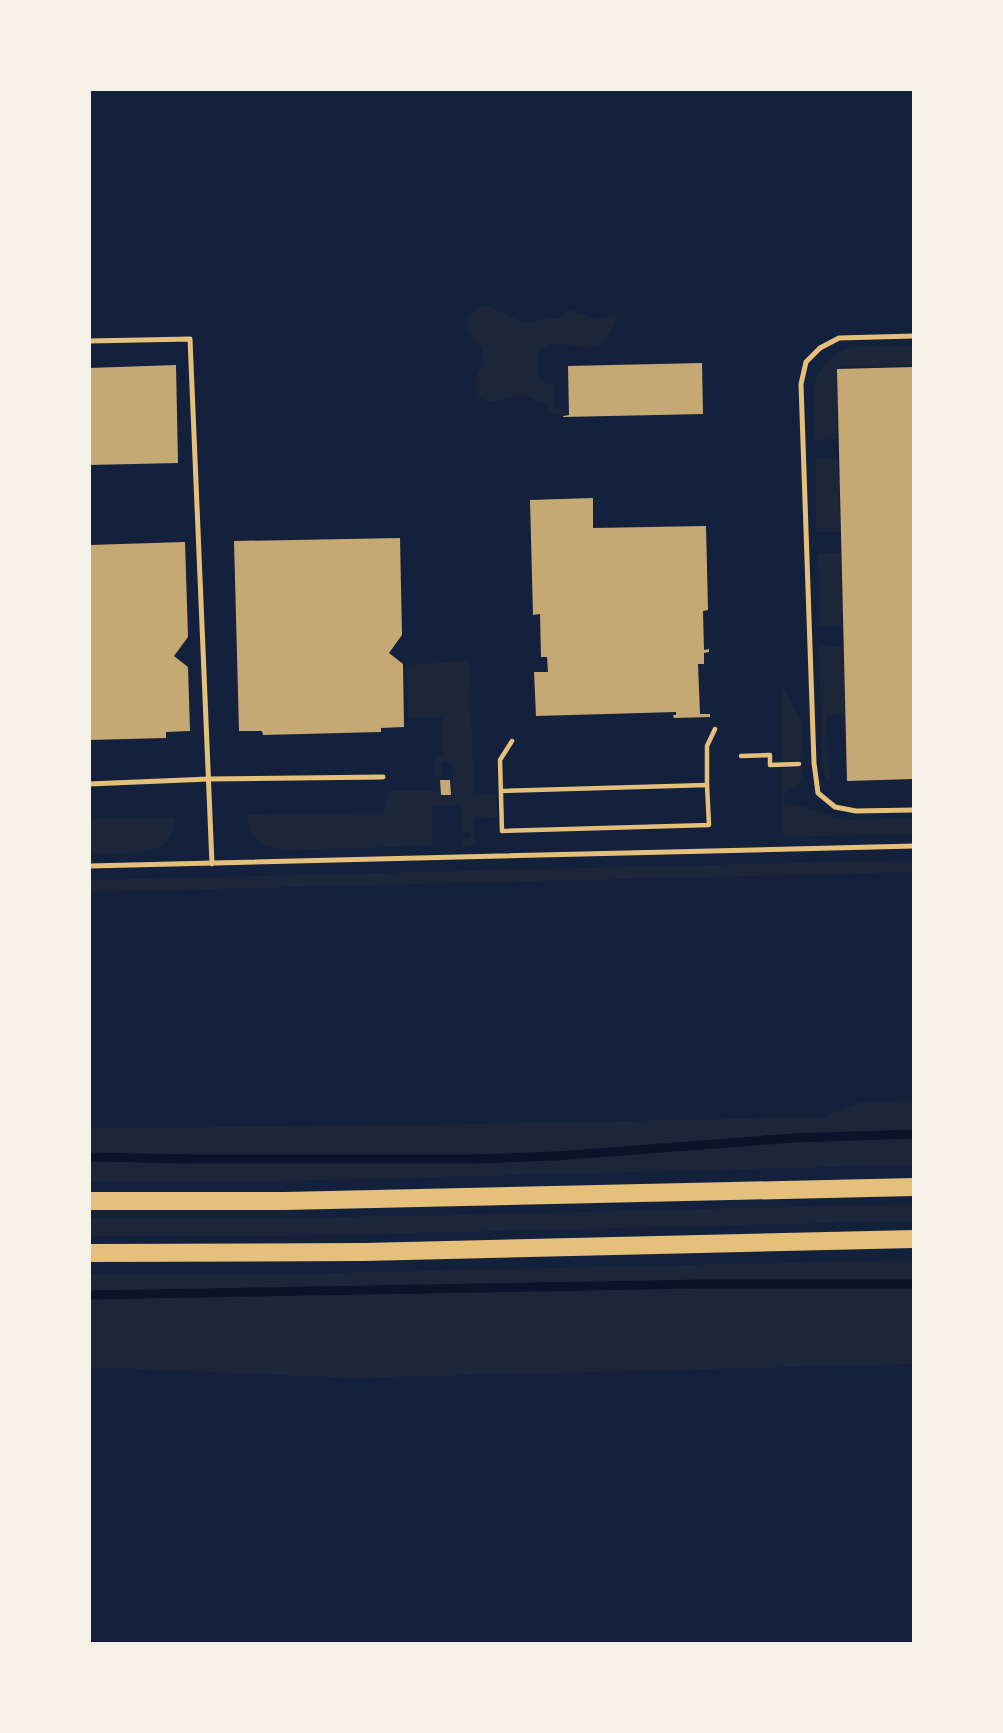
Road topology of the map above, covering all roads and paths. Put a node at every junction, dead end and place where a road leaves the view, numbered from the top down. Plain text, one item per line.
1 (914, 336) edge
2 (89, 341) edge
3 (715, 729) dead end
4 (512, 741) dead end
5 (741, 756) dead end
6 (779, 765) dead end
7 (383, 777) dead end
8 (208, 779) junction
9 (89, 783) edge
10 (707, 785) junction
11 (501, 791) junction
12 (914, 810) edge
13 (914, 846) edge
14 (212, 864) junction
15 (89, 866) edge
16 (914, 1187) edge
17 (89, 1201) edge
18 (914, 1239) edge
19 (89, 1253) edge

1 - 12 lane
2 - 8 lane
3 - 10 path
4 - 11 path
5 - 6 path
7 - 8 lane
8 - 9 lane
8 - 14 lane
10 - 11 path
10 - 11 path
13 - 14 lane
14 - 15 lane
16 - 17 main road
18 - 19 main road

